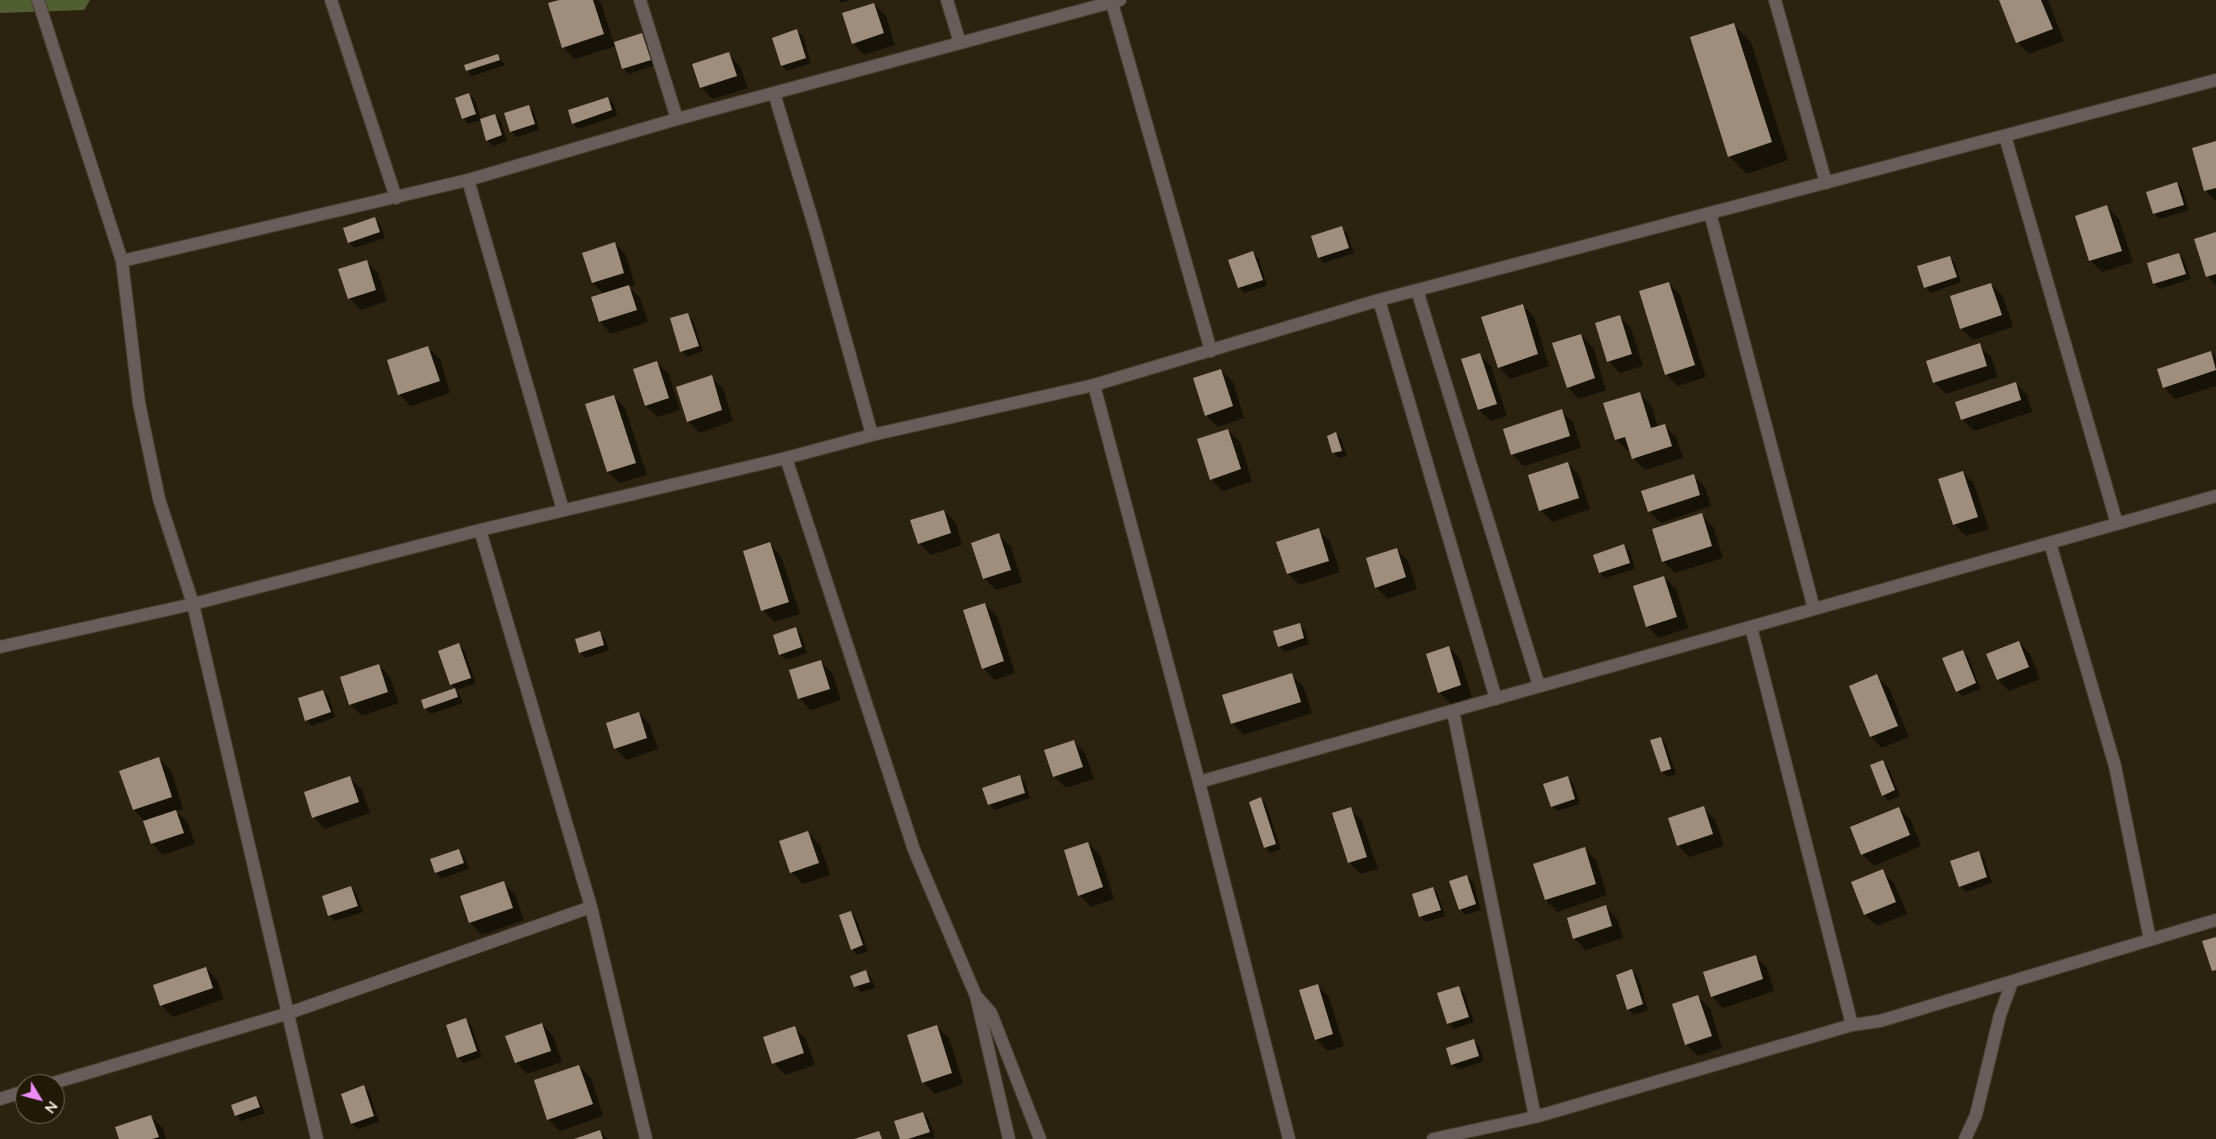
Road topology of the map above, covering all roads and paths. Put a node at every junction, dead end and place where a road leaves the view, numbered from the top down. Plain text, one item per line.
1 (38, 0) edge
2 (332, 0) edge
3 (640, 0) edge
4 (946, 0) edge
5 (1775, 0) edge
6 (1116, 1) edge
7 (960, 43) junction
8 (2216, 80) edge
9 (774, 93) junction
10 (677, 119) junction
11 (2005, 136) junction
12 (468, 180) junction
13 (1826, 183) junction
14 (396, 198) junction
15 (1710, 213) junction
16 (122, 261) junction
17 (1417, 290) junction
18 (1379, 300) junction
19 (1211, 351) junction
20 (1094, 385) junction
21 (872, 435) junction
22 (786, 458) junction
23 (2216, 496) edge
24 (563, 510) junction
25 (2117, 524) junction
26 (480, 530) junction
27 (2050, 543) junction
28 (193, 604) junction
29 (1814, 609) junction
30 (1751, 627) junction
31 (0, 647) edge
32 (1539, 686) junction
33 (1496, 699) junction
34 (1453, 711) junction
35 (1199, 782) junction
36 (592, 907) junction
37 (2216, 920) edge
38 (2150, 940) junction
39 (2012, 982) junction
40 (976, 996) junction
41 (286, 1014) junction
42 (1852, 1025) junction
43 (65, 1080) edge
44 (15, 1095) edge
45 (0, 1099) edge
46 (1535, 1117) junction
47 (316, 1139) edge
48 (646, 1139) edge
49 (1009, 1139) edge
50 (1040, 1139) edge
51 (1289, 1139) edge
52 (1432, 1139) edge
53 (1965, 1139) edge

1 - 16 street
2 - 14 street
3 - 10 street
4 - 7 street
5 - 13 street
6 - 7 street
6 - 19 street
7 - 9 street
8 - 11 street
9 - 10 street
9 - 21 street
10 - 12 street
11 - 13 street
11 - 25 street
12 - 14 street
12 - 24 street
13 - 15 street
14 - 16 street
15 - 17 street
15 - 29 street
16 - 28 street
17 - 18 street
17 - 32 street
18 - 19 street
18 - 33 street
19 - 20 street
20 - 21 street
20 - 35 street
21 - 22 street
22 - 24 street
22 - 40 street
23 - 25 street
24 - 26 street
25 - 27 street
26 - 28 street
26 - 36 street
27 - 29 street
27 - 38 street
28 - 31 street
28 - 41 street
29 - 30 street
30 - 32 street
30 - 42 street
32 - 33 street
33 - 34 street
34 - 35 street
34 - 46 street
35 - 51 street
36 - 41 street
36 - 48 street
37 - 38 street
38 - 39 street
39 - 42 street
39 - 53 street
40 - 49 street
40 - 50 street
41 - 43 street
41 - 47 street
42 - 46 street
44 - 45 street
46 - 52 street

